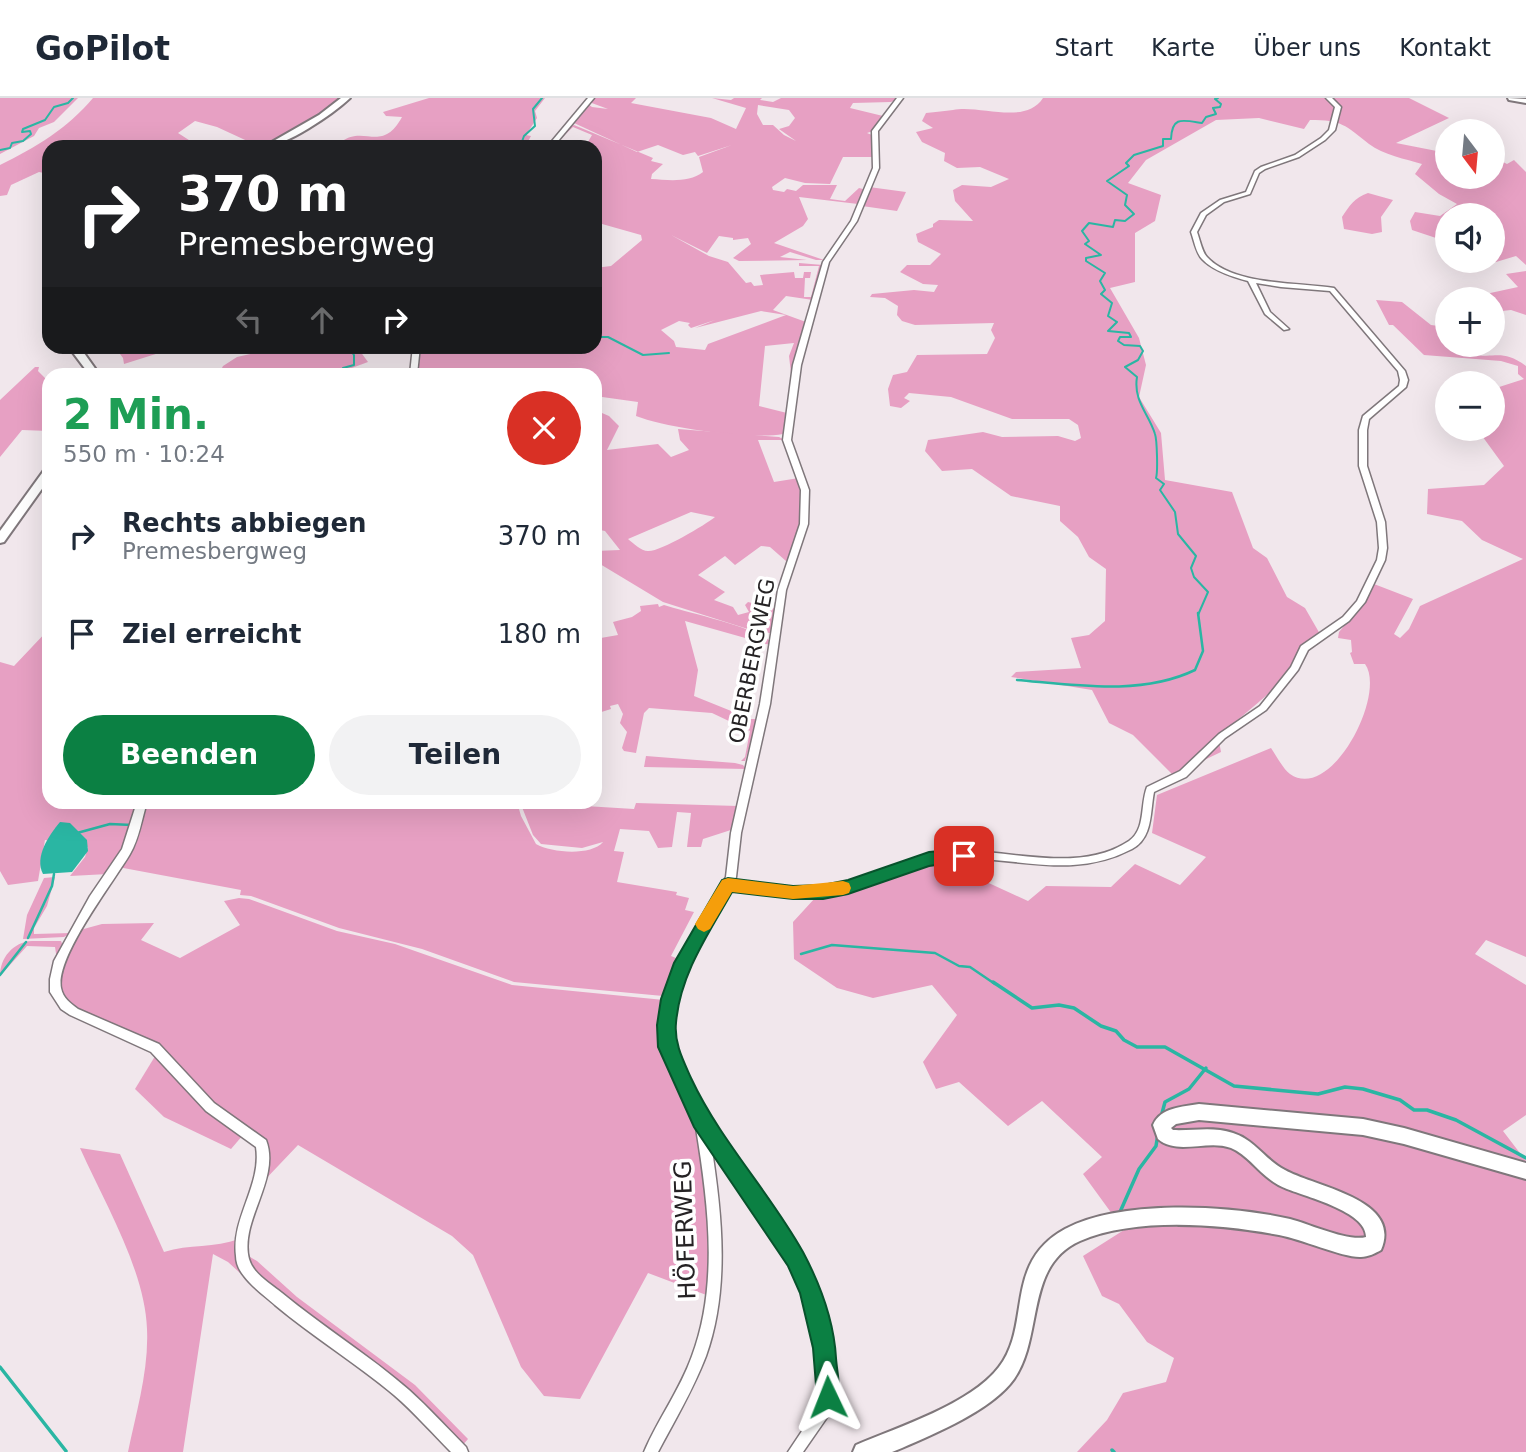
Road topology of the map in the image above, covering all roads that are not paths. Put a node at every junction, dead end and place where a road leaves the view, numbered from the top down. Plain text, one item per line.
1 (346, 98) edge
2 (592, 98) edge
3 (900, 98) edge
4 (1329, 98) edge
5 (1512, 98) edge
6 (1526, 101) edge
7 (280, 140) edge
8 (556, 140) edge
9 (1251, 280) junction
10 (1286, 329) dead end
11 (42, 481) edge
12 (0, 540) edge
13 (140, 809) edge
14 (728, 885) junction
15 (701, 1120) junction
16 (1526, 1171) edge
17 (461, 1452) edge
18 (651, 1452) edge
19 (795, 1452) edge
20 (863, 1452) edge

1 - 7 main road
2 - 8 street
3 - 14 street, OBERBERGWEG
4 - 9 street
5 - 6 main road
9 - 10 street
9 - 14 street
11 - 12 main road
13 - 17 street
14 - 15 street, OBERBERGWEG
15 - 18 street, HÖFERWEG
15 - 19 street
16 - 20 main road

